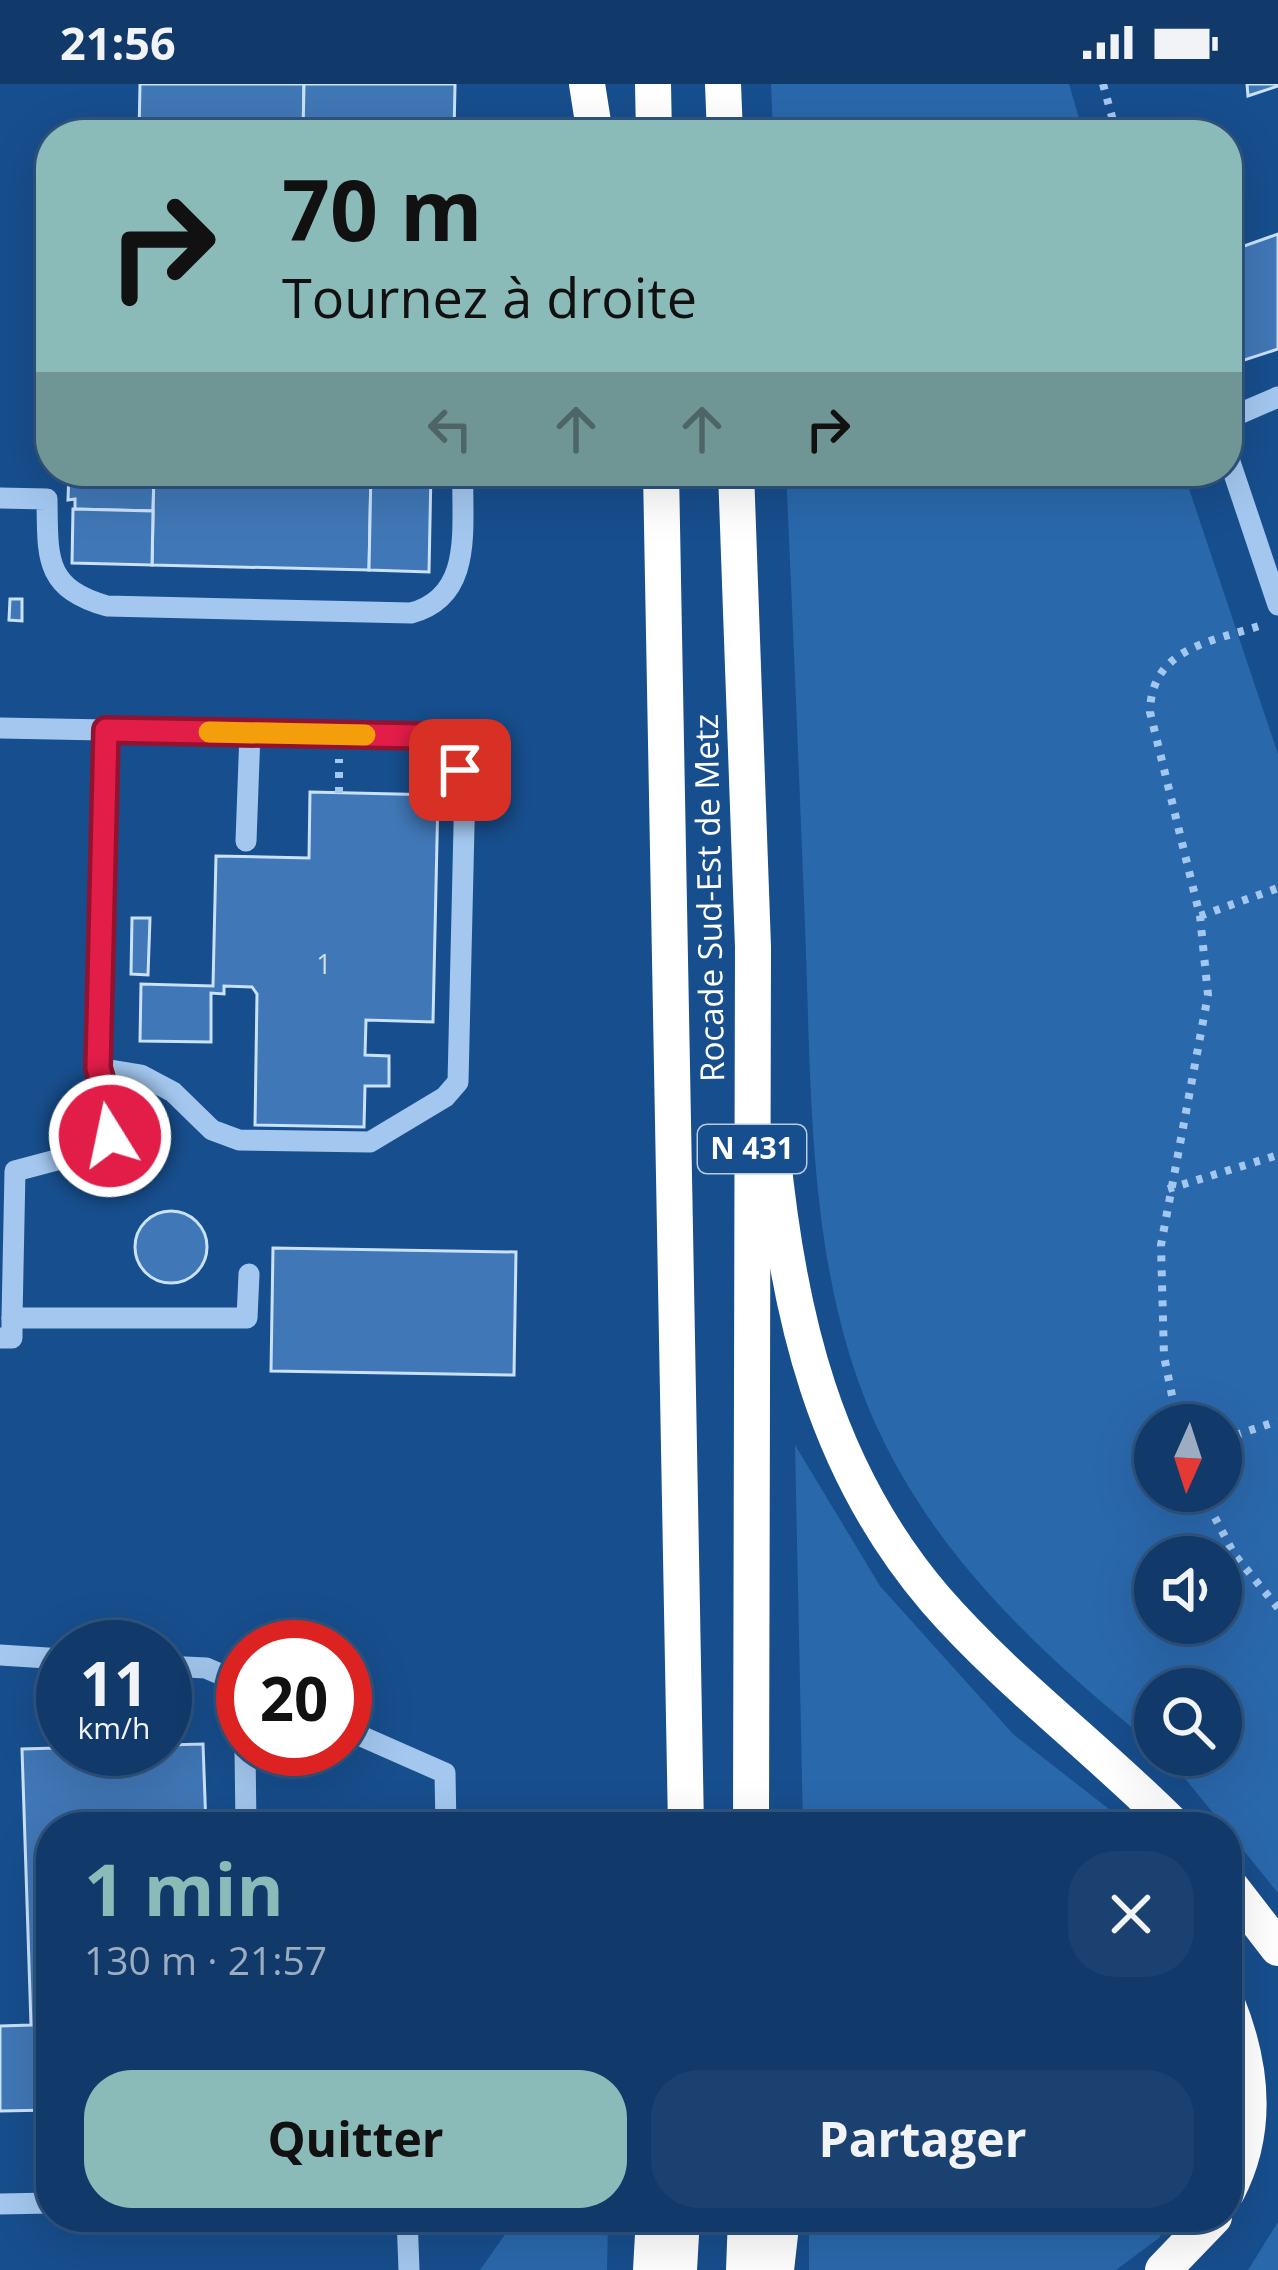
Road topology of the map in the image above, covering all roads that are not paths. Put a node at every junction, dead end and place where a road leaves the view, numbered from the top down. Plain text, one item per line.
1 (586, 84) edge
2 (653, 84) edge
3 (723, 84) edge
4 (592, 120) edge
5 (654, 120) edge
6 (724, 120) edge
7 (1278, 397) edge
8 (1242, 413) edge
9 (462, 486) edge
10 (639, 486) edge
11 (661, 486) edge
12 (737, 486) edge
13 (1238, 486) edge
14 (0, 498) edge
15 (1278, 605) edge
16 (664, 620) junction
17 (0, 728) edge
18 (106, 730) junction
19 (250, 733) junction
20 (246, 841) dead end
21 (753, 947) junction
22 (98, 1068) junction
23 (248, 1274) dead end
24 (6, 1328) edge
25 (0, 1655) edge
26 (36, 1657) edge
27 (372, 1741) edge
28 (245, 1776) edge
29 (246, 1812) edge
30 (446, 1812) edge
31 (686, 1812) edge
32 (751, 1812) edge
33 (1159, 1812) edge
34 (1242, 1901) edge
35 (1278, 1948) edge
36 (1242, 2041) edge
37 (1242, 2153) edge
38 (36, 2203) edge
39 (0, 2204) edge
40 (408, 2232) edge
41 (653, 2232) edge
42 (681, 2232) edge
43 (745, 2232) edge
44 (780, 2232) edge
45 (1200, 2232) edge
46 (409, 2270) edge
47 (651, 2270) edge
48 (679, 2270) edge
49 (744, 2270) edge
50 (776, 2270) edge
51 (1163, 2270) edge

1 - 4 highway
2 - 5 highway
3 - 6 highway
7 - 8 street
9 - 14 street
10 - 16 highway
11 - 16 highway, Rocade Sud-Est de Metz / N 431
12 - 21 highway, Rocade Sud-Est de Metz / N 431
13 - 15 street
16 - 31 highway, Rocade Sud-Est de Metz / N 431
17 - 18 street
18 - 19 street
18 - 22 street
19 - 20 street
19 - 22 street
21 - 32 highway, Rocade Sud-Est de Metz / N 431
21 - 33 highway
22 - 24 street
23 - 24 street
25 - 26 street
27 - 30 street
28 - 29 street
34 - 35 highway
36 - 37 highway
38 - 39 street
40 - 46 street
41 - 47 highway
42 - 48 highway
43 - 49 highway
44 - 50 highway
45 - 51 highway

